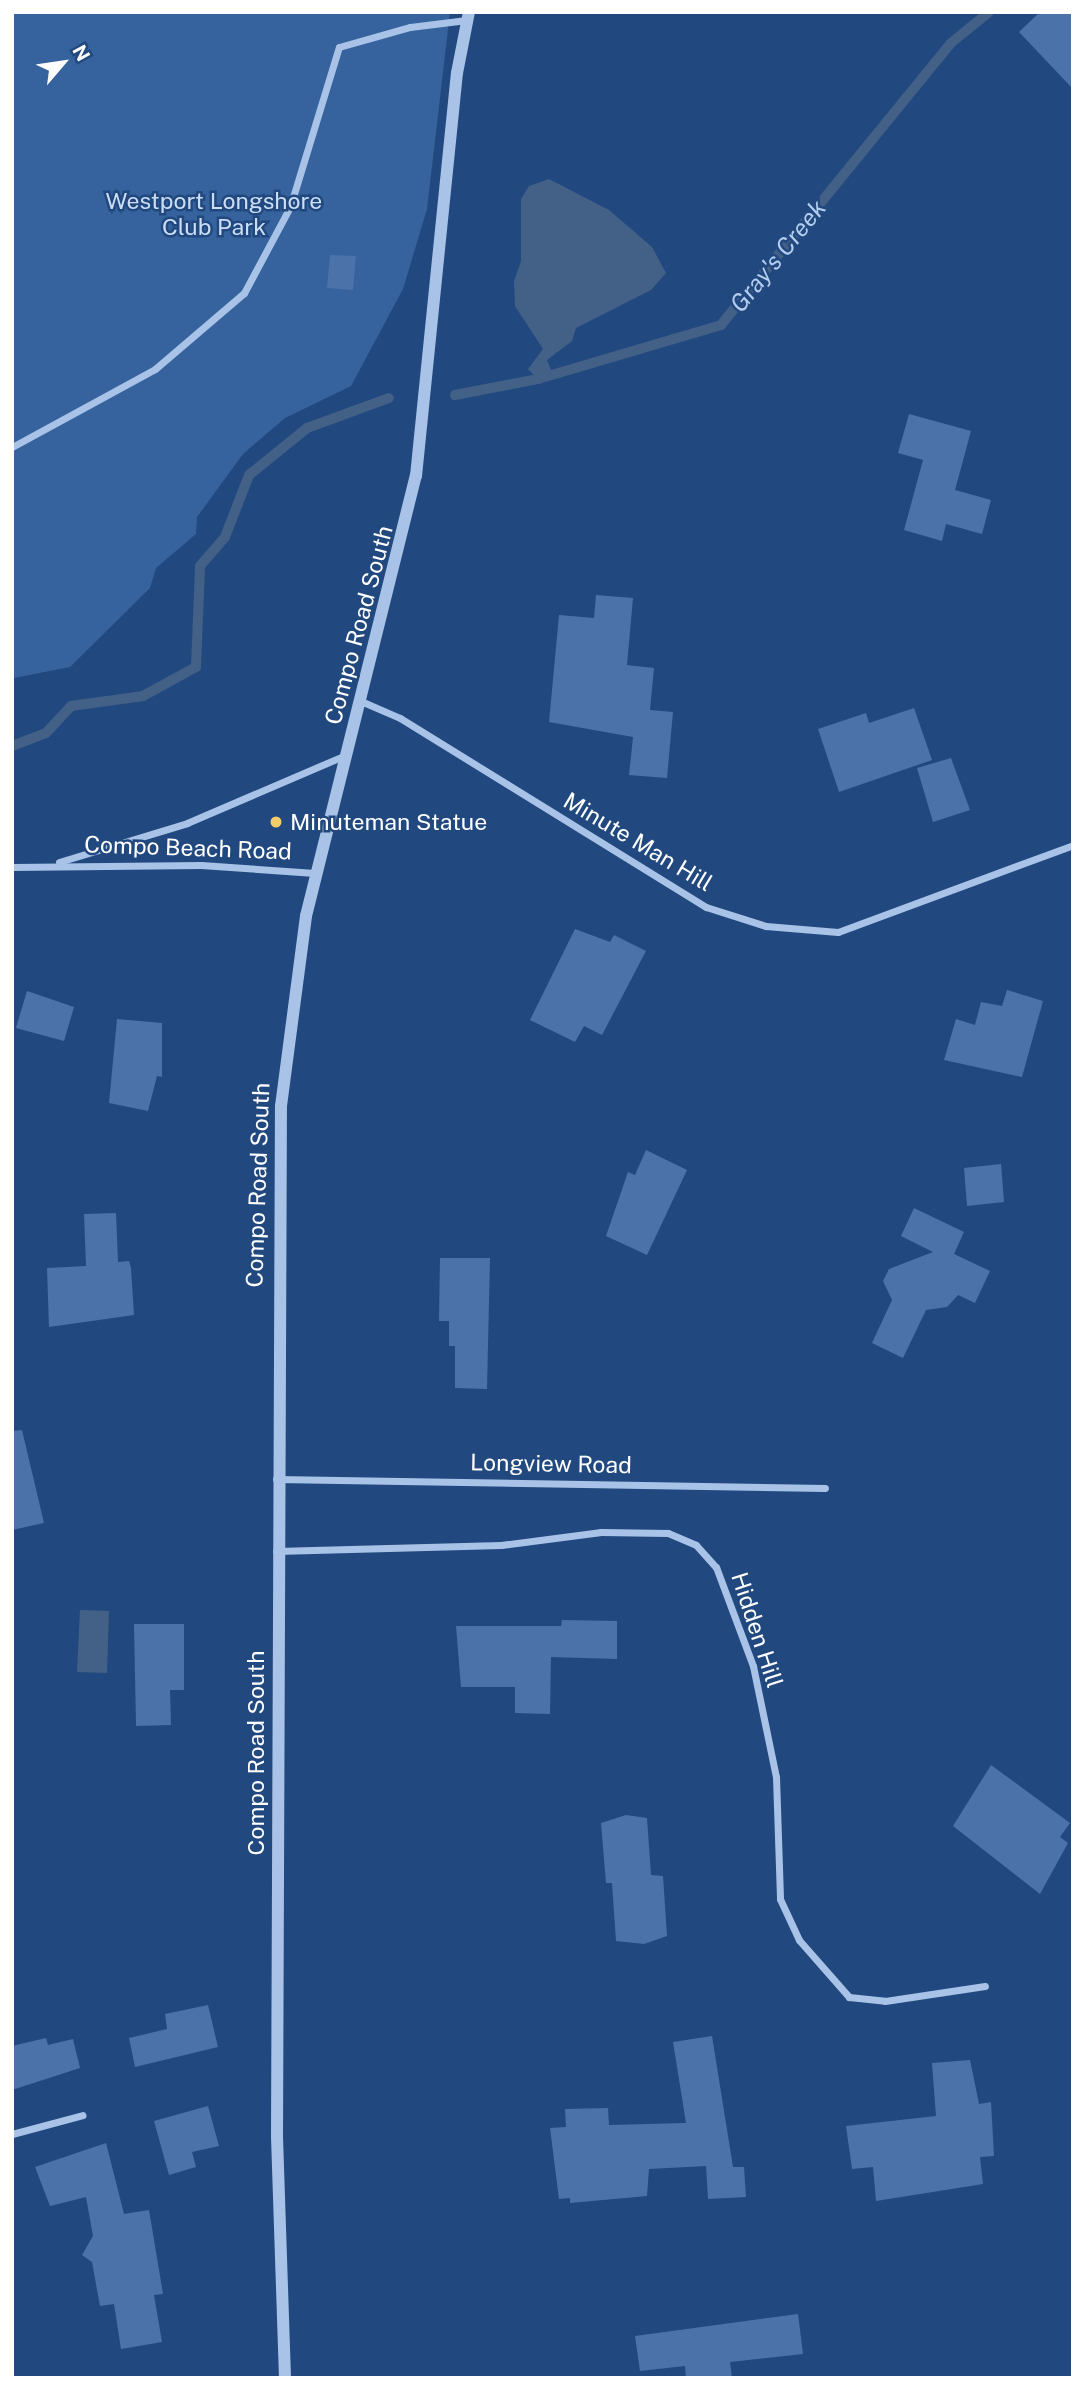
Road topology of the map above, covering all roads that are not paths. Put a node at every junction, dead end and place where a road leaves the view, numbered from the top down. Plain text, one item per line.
1 (468, 16) edge
2 (12, 447) edge
3 (363, 702) junction
4 (346, 755) junction
5 (1073, 845) edge
6 (59, 862) junction
7 (12, 867) edge
8 (315, 873) junction
9 (275, 1479) junction
10 (825, 1488) dead end
11 (276, 1551) junction
12 (985, 1986) dead end
13 (83, 2115) dead end
14 (12, 2134) edge
15 (285, 2378) edge

1 - 2 street
1 - 3 street, Compo Road South
3 - 4 street, Compo Road South
3 - 5 street, Minute Man Hill
4 - 6 street, Compo Beach Road
4 - 8 street, Compo Road South
6 - 7 street, Compo Beach Road
6 - 8 street, Compo Beach Road
8 - 9 street, Compo Road South
9 - 10 street, Longview Road
9 - 11 street, Compo Road South
11 - 12 street, Hidden Hill
11 - 15 street, Compo Road South
13 - 14 street

